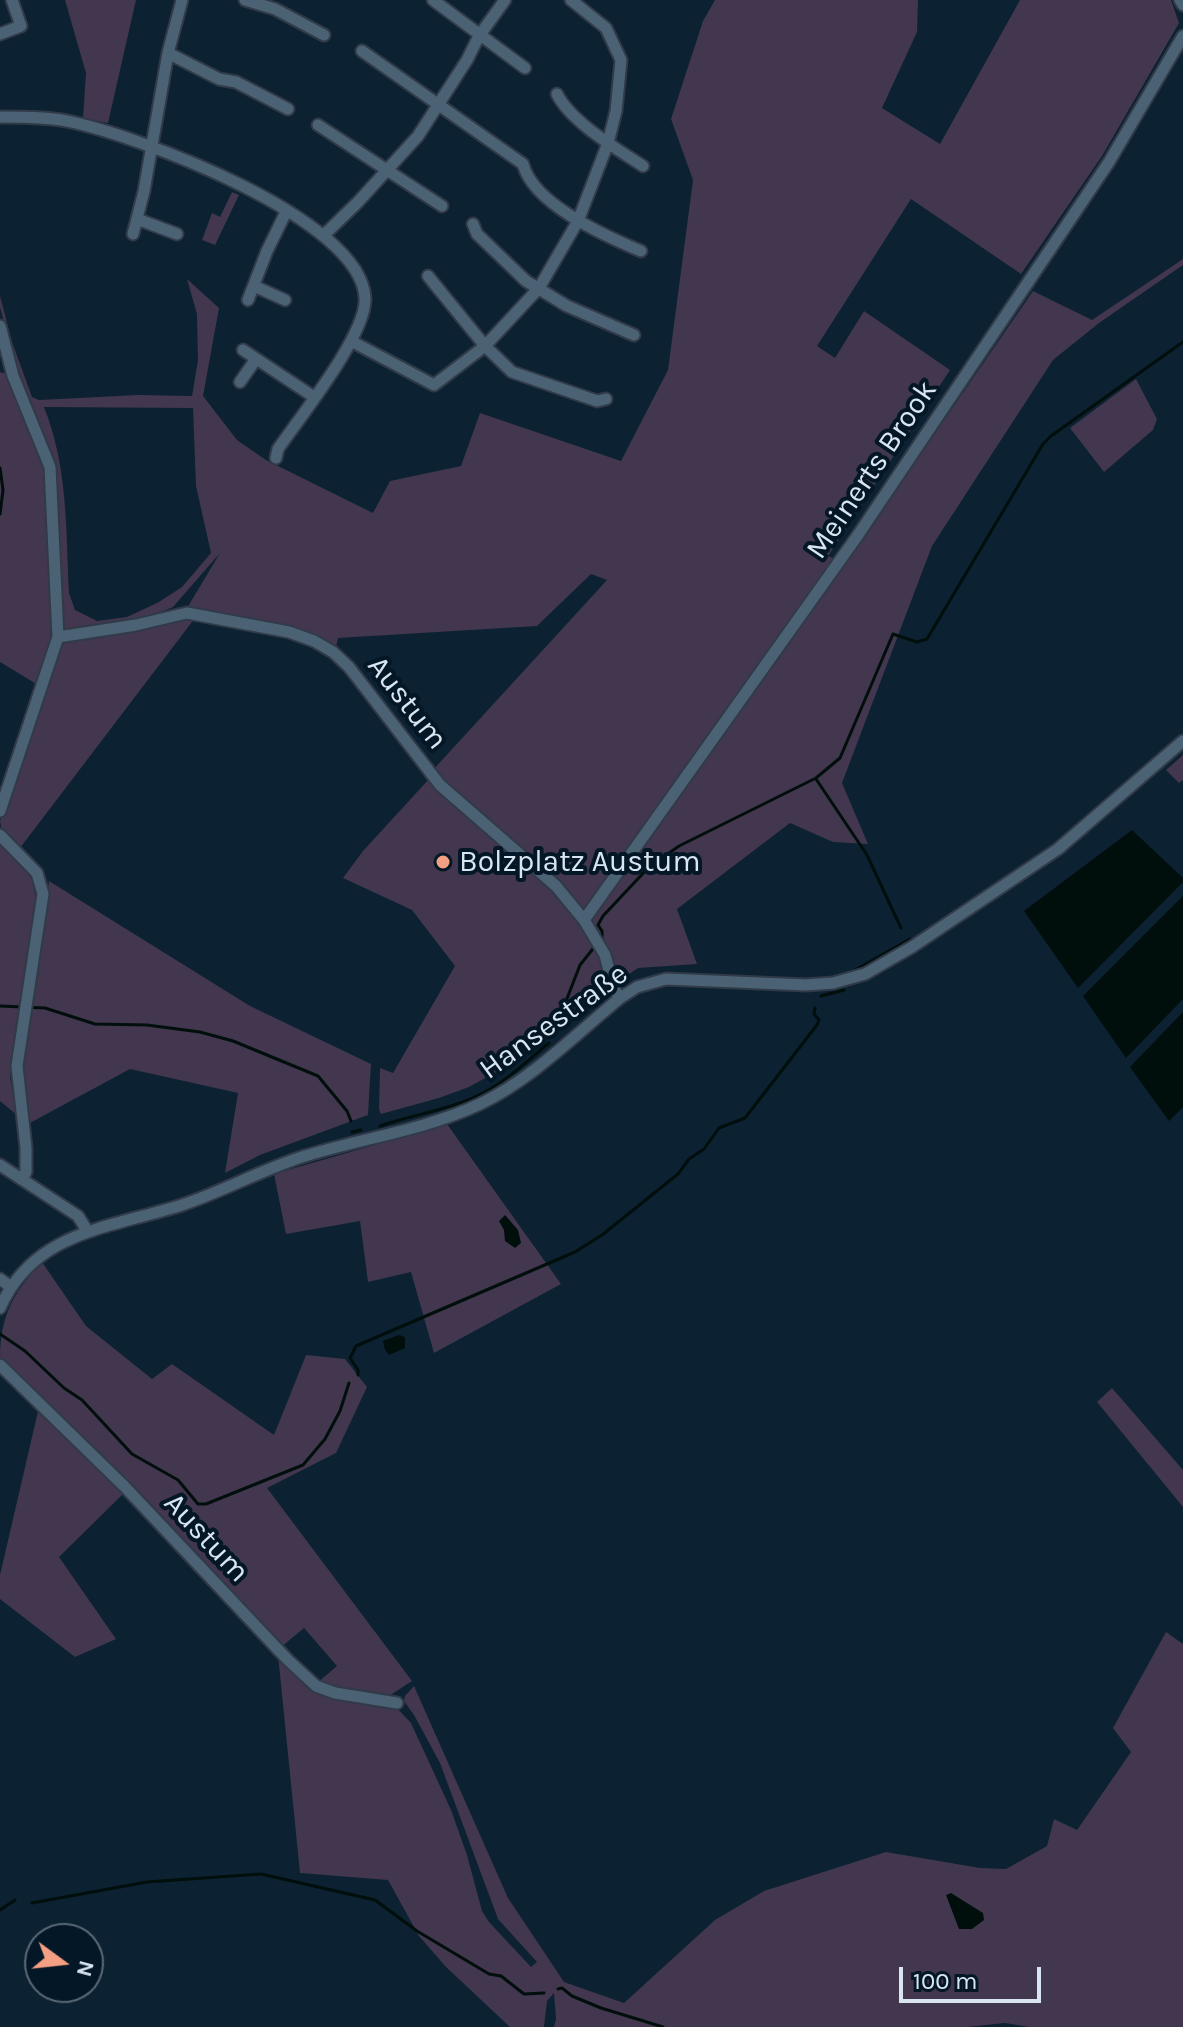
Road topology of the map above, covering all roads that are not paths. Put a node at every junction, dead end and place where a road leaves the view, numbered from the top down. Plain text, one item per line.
1 (12, 0) edge
2 (182, 0) edge
3 (245, 0) edge
4 (433, 0) edge
5 (505, 0) edge
6 (571, 0) edge
7 (0, 34) edge
8 (324, 35) dead end
9 (479, 36) junction
10 (1183, 36) edge
11 (362, 51) dead end
12 (168, 53) junction
13 (525, 68) dead end
14 (557, 94) dead end
15 (439, 105) junction
16 (288, 109) dead end
17 (0, 117) edge
18 (318, 125) dead end
19 (608, 143) junction
20 (151, 145) junction
21 (643, 166) dead end
22 (387, 171) junction
23 (442, 206) dead end
24 (286, 212) junction
25 (137, 219) junction
26 (578, 221) junction
27 (473, 224) dead end
28 (133, 234) dead end
29 (177, 234) dead end
30 (324, 235) junction
31 (641, 251) dead end
32 (428, 276) dead end
33 (254, 286) junction
34 (539, 288) junction
35 (248, 300) dead end
36 (285, 300) dead end
37 (0, 326) edge
38 (634, 335) dead end
39 (351, 341) junction
40 (485, 346) junction
41 (243, 350) dead end
42 (256, 359) junction
43 (240, 382) dead end
44 (314, 397) junction
45 (606, 399) dead end
46 (276, 458) dead end
47 (58, 637) junction
48 (1183, 741) edge
49 (0, 811) edge
50 (0, 835) edge
51 (584, 920) junction
52 (620, 998) junction
53 (0, 1165) edge
54 (21, 1179) junction
55 (88, 1232) junction
56 (0, 1279) edge
57 (11, 1287) junction
58 (0, 1308) edge
59 (0, 1365) edge
60 (397, 1703) dead end

1 - 7 street
2 - 12 street
3 - 8 street
4 - 9 street
5 - 9 street
6 - 19 street
9 - 13 street
9 - 15 street
10 - 51 street, Meinerts Brook
11 - 15 street
12 - 16 street
12 - 20 street
14 - 19 street
15 - 22 street
15 - 26 street
17 - 20 street
18 - 22 street
19 - 21 street
19 - 26 street
20 - 24 street
20 - 25 street
22 - 23 street
22 - 30 street
24 - 30 street
24 - 33 street
25 - 28 street
25 - 29 street
26 - 31 street
26 - 34 street
27 - 34 street
30 - 39 street
32 - 40 street
33 - 35 street
33 - 36 street
34 - 38 street
34 - 40 street
37 - 47 street
39 - 40 street
39 - 44 street
40 - 45 street
41 - 42 street
42 - 43 street
42 - 44 street
44 - 46 street
47 - 49 street
47 - 51 street, Austum
48 - 52 street, Hansestraße
50 - 54 street
51 - 52 street, Austum
52 - 55 street, Hansestraße
53 - 54 street
54 - 55 street
55 - 57 street, Hansestraße
56 - 57 street
57 - 58 street, Hansestraße
59 - 60 street, Austum

